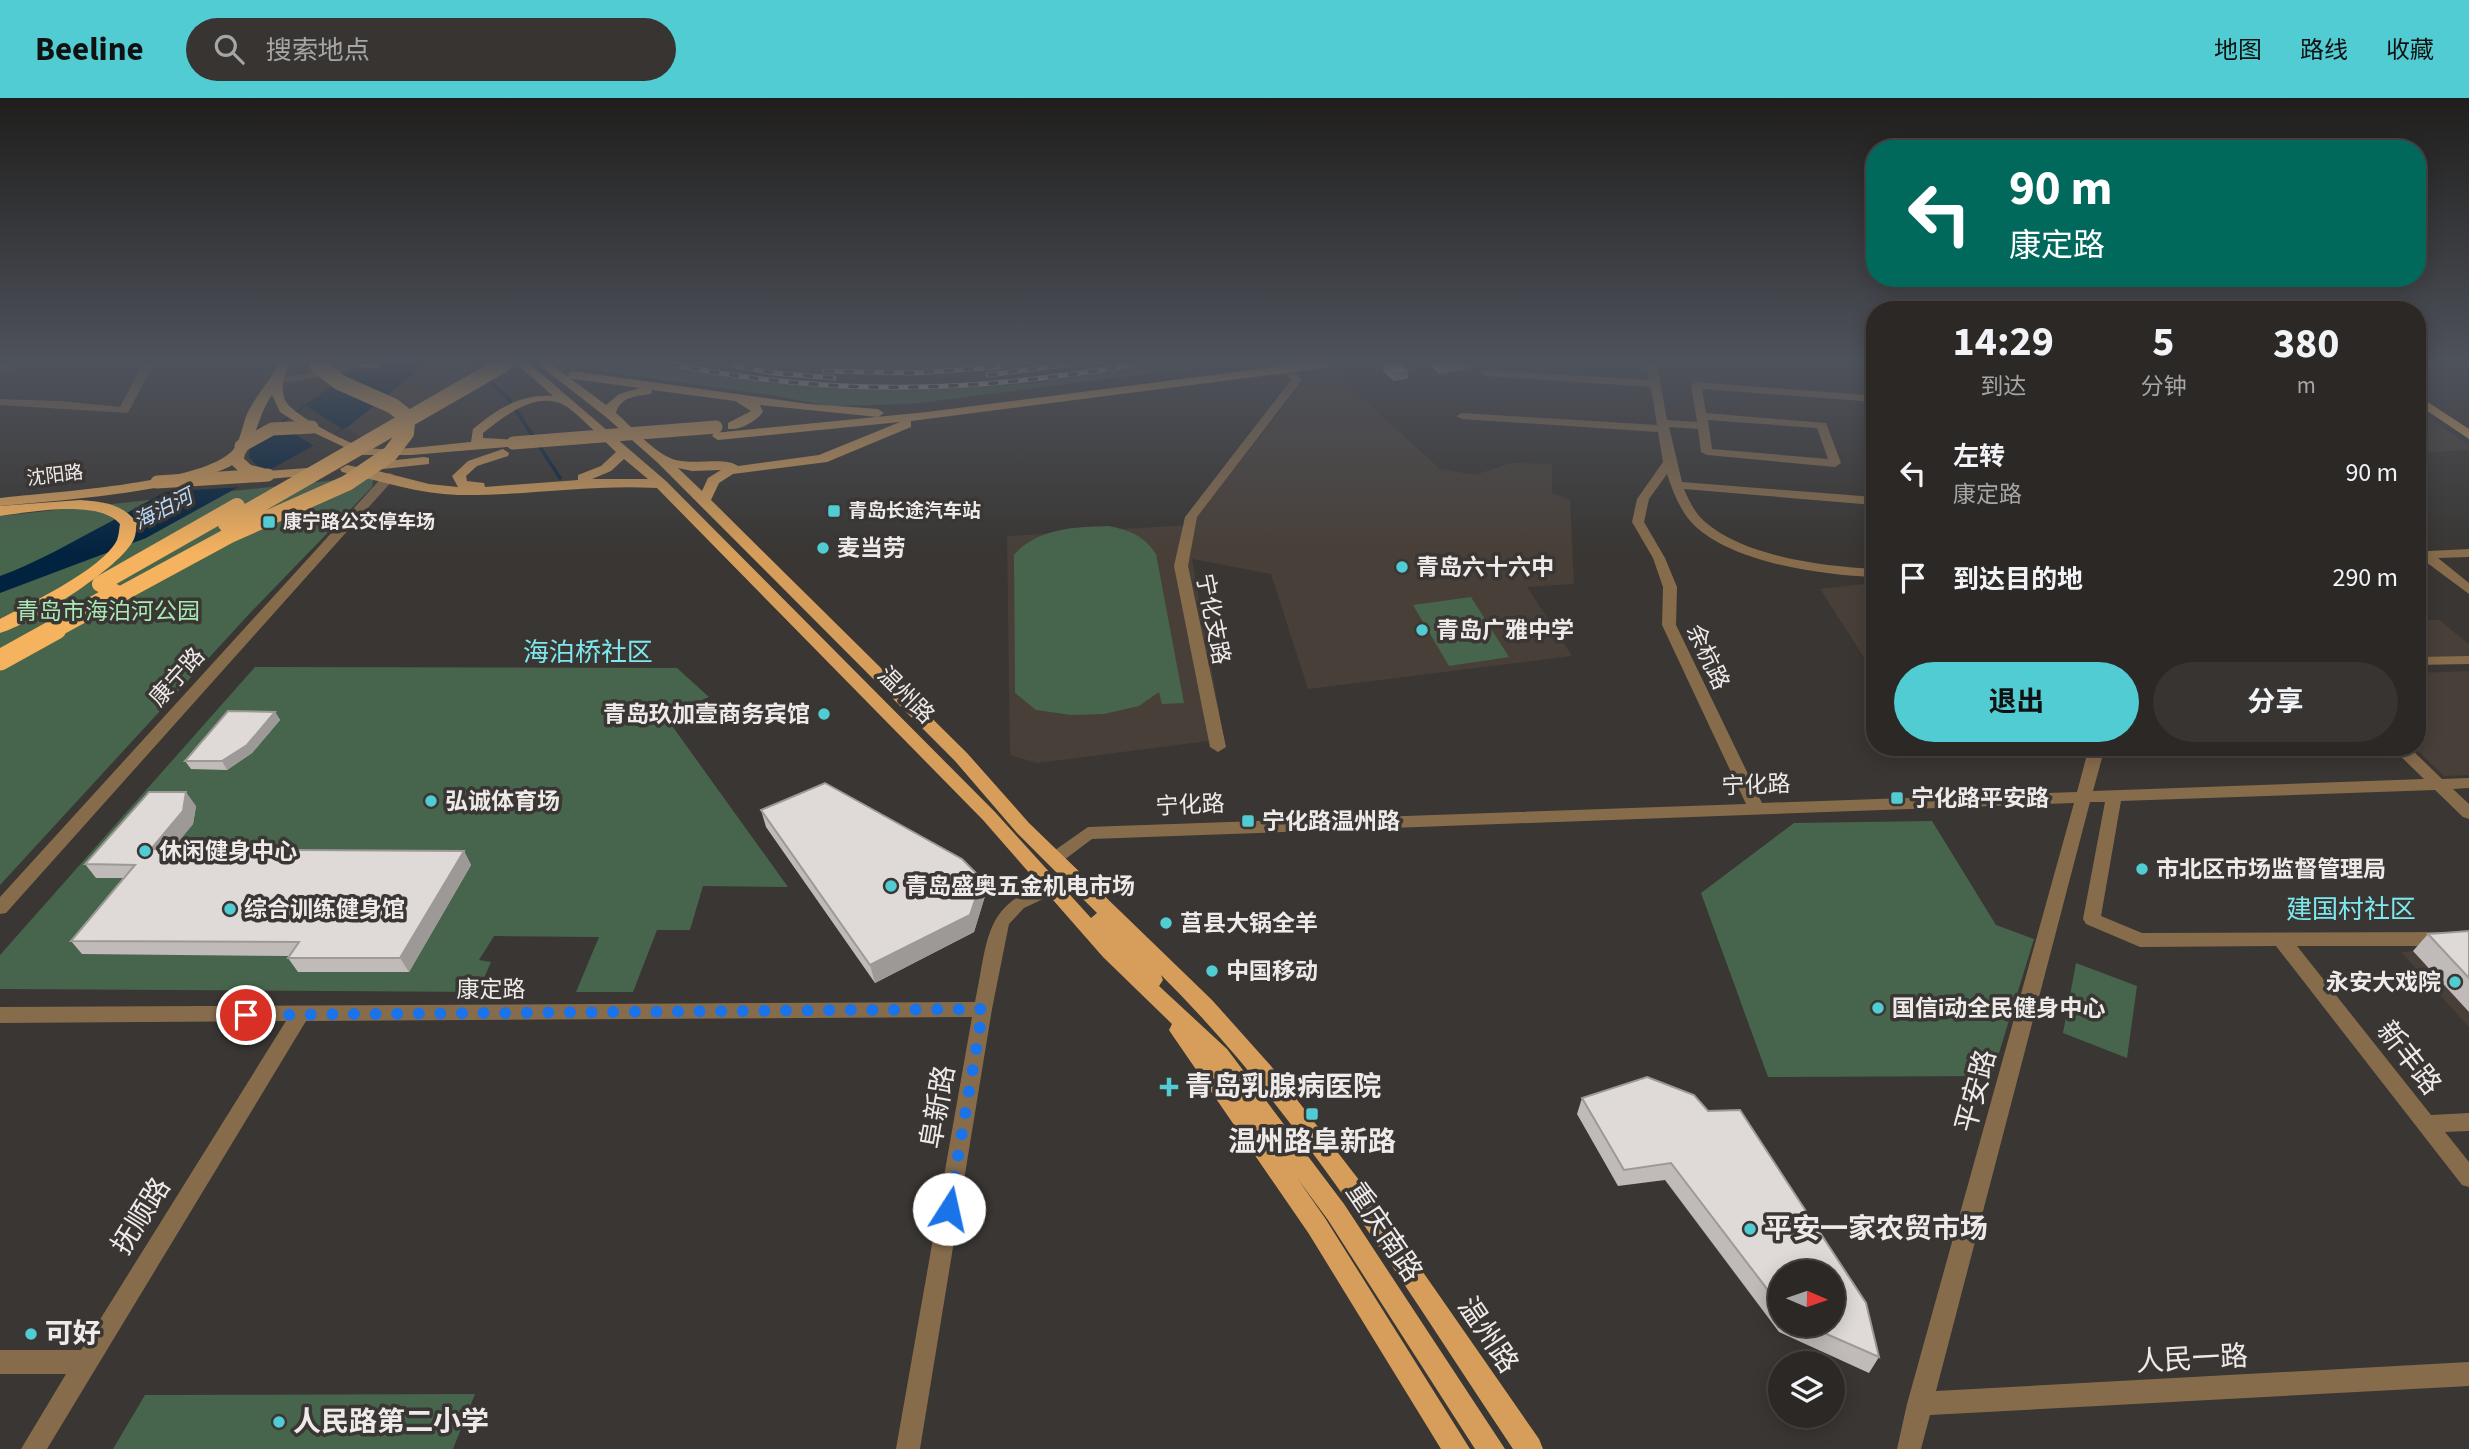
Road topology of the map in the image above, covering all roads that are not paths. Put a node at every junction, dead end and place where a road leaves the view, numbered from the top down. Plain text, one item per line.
1 (249, 427) edge
2 (312, 427) joint
3 (373, 427) edge
4 (405, 427) edge
5 (406, 427) edge
6 (476, 427) edge
7 (482, 427) edge
8 (595, 427) edge
9 (625, 427) edge
10 (729, 427) edge
11 (824, 427) edge
12 (900, 427) edge
13 (1262, 427) edge
14 (1663, 427) edge
15 (1703, 427) edge
16 (1823, 427) edge
17 (787, 431) junction
18 (717, 432) junction
19 (241, 445) junction
20 (508, 448) junction
21 (432, 449) junction
22 (623, 451) junction
23 (663, 460) junction
24 (1669, 462) junction
25 (347, 469) junction
26 (268, 475) junction
27 (389, 477) junction
28 (157, 482) junction
29 (661, 484) junction
30 (1676, 485) junction
31 (1866, 500) edge
32 (704, 501) junction
33 (0, 502) edge
34 (0, 511) edge
35 (2426, 553) edge
36 (2469, 553) edge
37 (2426, 558) edge
38 (1866, 572) edge
39 (2469, 590) edge
40 (0, 627) edge
41 (0, 638) edge
42 (0, 652) edge
43 (0, 660) edge
44 (2469, 660) edge
45 (2426, 661) edge
46 (1217, 747) dead end
47 (2095, 756) edge
48 (2409, 756) edge
49 (2469, 783) edge
50 (2439, 784) junction
51 (2114, 796) junction
52 (2085, 797) junction
53 (1756, 807) junction
54 (2469, 813) edge
55 (1059, 873) junction
56 (0, 908) edge
57 (2280, 938) junction
58 (2469, 939) edge
59 (1155, 996) junction
60 (983, 1009) junction
61 (300, 1015) junction
62 (0, 1016) edge
63 (1219, 1055) junction
64 (2469, 1122) edge
65 (2425, 1124) junction
66 (2469, 1178) edge
67 (0, 1362) edge
68 (86, 1362) junction
69 (2469, 1374) edge
70 (1919, 1404) junction
71 (33, 1449) edge
72 (908, 1449) edge
73 (1456, 1449) edge
74 (1491, 1449) edge
75 (1530, 1449) edge
76 (1909, 1449) edge

1 - 19 main road
2 - 19 main road, bridge
2 - 21 main road
3 - 41 highway, bridge
4 - 42 highway, bridge
5 - 43 highway, bridge
6 - 21 main road
7 - 20 main road
8 - 22 main road, 温州路
9 - 23 main road, 温州路
10 - 18 main road
11 - 17 main road
12 - 32 main road
13 - 46 street, 宁化支路
14 - 24 street
15 - 16 street
17 - 18 main road
17 - 23 main road
18 - 20 main road
19 - 26 main road, bridge
19 - 28 main road, bridge
20 - 21 main road
20 - 22 main road
20 - 25 main road
22 - 29 main road, 温州路
23 - 32 main road, 温州路
24 - 30 street
24 - 53 street, 余杭路
25 - 26 main road
25 - 27 main road
26 - 28 main road, bridge
27 - 29 main road
27 - 56 street, 康宁路
28 - 33 main road, 沈阳路
29 - 55 main road, 温州路
30 - 31 street
30 - 38 street
32 - 55 main road, 温州路
34 - 40 highway
35 - 36 street
37 - 39 street
44 - 45 street
47 - 52 street, 平安路
48 - 50 street
49 - 50 street, 宁化路
50 - 51 street, 宁化路
50 - 54 street
51 - 52 street, 宁化路
51 - 57 street
52 - 53 street, 宁化路
52 - 70 street, 平安路
53 - 55 street, 宁化路
55 - 59 main road, 温州路
55 - 60 street, 阜新路
55 - 63 main road, 温州路
55 - 75 main road, 温州路
57 - 58 street
57 - 65 street, 新丰路
59 - 63 main road, 温州路
59 - 73 main road, 温州路
60 - 61 street, 康定路
60 - 72 street, 阜新路
61 - 62 street, 康定路
61 - 68 street, 抚顺路
63 - 74 main road, 重庆南路
64 - 65 street
65 - 66 street, 新丰路
67 - 68 street
68 - 71 street, 抚顺路
69 - 70 street, 人民一路
70 - 76 street, 平安路

